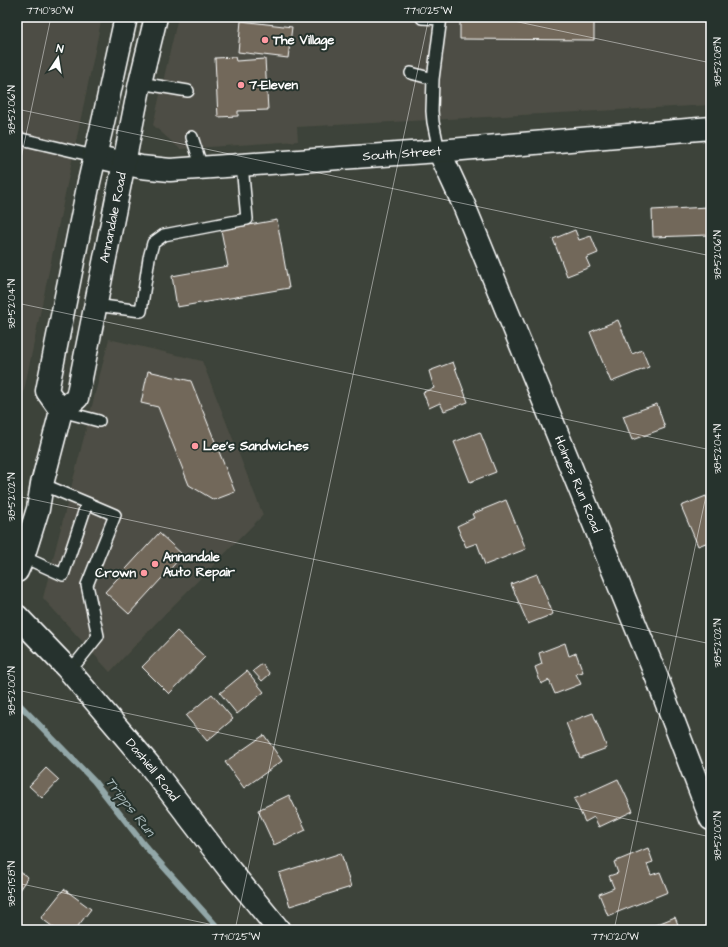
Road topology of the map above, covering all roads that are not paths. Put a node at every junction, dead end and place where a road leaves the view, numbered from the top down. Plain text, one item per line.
1 (126, 17) edge
2 (156, 17) edge
3 (422, 18) edge
4 (441, 18) edge
5 (411, 73) dead end
6 (433, 79) junction
7 (140, 83) junction
8 (188, 91) dead end
9 (711, 128) edge
10 (192, 137) dead end
11 (17, 138) edge
12 (439, 151) junction
13 (94, 156) junction
14 (125, 162) junction
15 (242, 165) junction
16 (202, 168) junction
17 (95, 305) junction
18 (61, 411) junction
19 (99, 421) dead end
20 (42, 484) junction
21 (87, 503) junction
22 (19, 561) edge
23 (17, 616) edge
24 (70, 671) junction
25 (709, 810) edge
26 (279, 930) edge

1 - 13 street
2 - 7 street, Annandale Road
3 - 4 lane
4 - 6 lane
5 - 6 lane
6 - 12 lane
7 - 8 lane
7 - 14 street, Annandale Road
9 - 12 street, South Street
10 - 16 lane
11 - 13 lane
12 - 15 street, South Street
12 - 25 street, Holmes Run Road
13 - 14 street, South Street
13 - 18 street
14 - 16 street, South Street
14 - 17 street, Annandale Road
15 - 16 street, South Street
15 - 17 lane
17 - 18 street, Annandale Road
18 - 19 lane
18 - 20 street
20 - 21 lane
20 - 22 street
21 - 22 lane
21 - 24 lane
23 - 24 street, Dashiell Road
24 - 26 street, Dashiell Road

